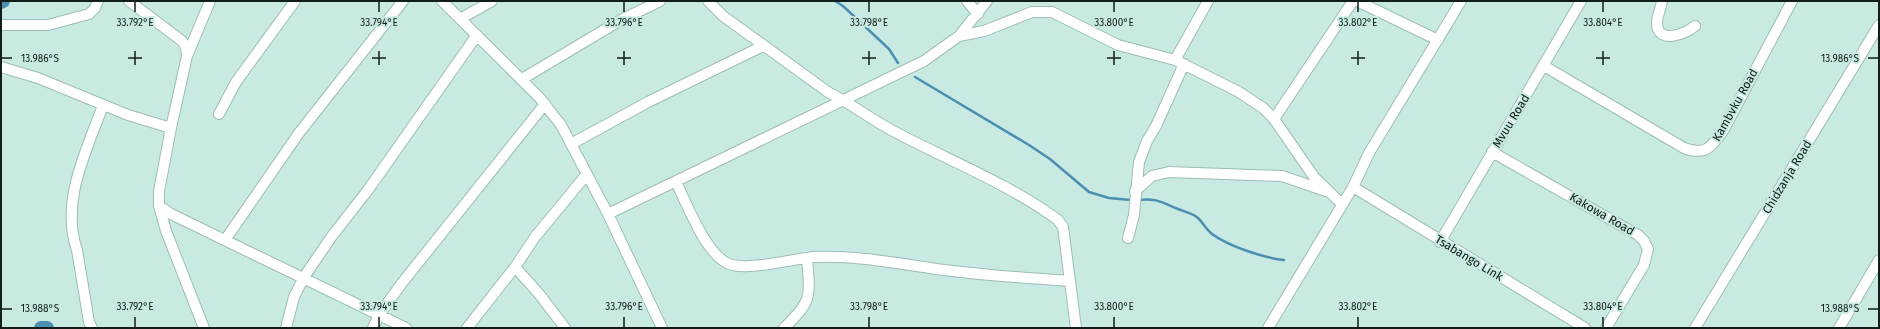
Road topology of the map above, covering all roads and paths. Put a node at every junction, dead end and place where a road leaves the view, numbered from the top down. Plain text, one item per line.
1 (98, 1) edge
2 (129, 1) edge
3 (210, 1) edge
4 (295, 1) edge
5 (403, 1) edge
6 (442, 1) edge
7 (492, 1) edge
8 (660, 1) edge
9 (708, 1) edge
10 (967, 1) edge
11 (988, 1) edge
12 (1208, 1) edge
13 (1353, 1) edge
14 (1357, 1) edge
15 (1461, 1) edge
16 (1581, 1) edge
17 (1662, 1) edge
18 (1792, 1) edge
19 (1786, 6) edge
20 (978, 14) junction
21 (460, 19) junction
22 (1, 25) edge
23 (1879, 25) edge
24 (1695, 26) dead end
25 (477, 35) junction
26 (959, 36) junction
27 (1438, 40) junction
28 (763, 46) junction
29 (187, 56) junction
30 (1179, 62) junction
31 (1544, 66) junction
32 (1, 67) edge
33 (522, 79) junction
34 (844, 100) junction
35 (545, 104) junction
36 (103, 105) junction
37 (219, 114) dead end
38 (1274, 119) junction
39 (171, 128) junction
40 (571, 144) junction
41 (1492, 152) junction
42 (587, 174) junction
43 (676, 182) junction
44 (1353, 187) junction
45 (1135, 191) junction
46 (1333, 194) junction
47 (1342, 204) junction
48 (159, 206) junction
49 (608, 214) junction
50 (1128, 238) dead end
51 (225, 240) junction
52 (1440, 242) junction
53 (807, 258) junction
54 (1879, 260) edge
55 (515, 268) junction
56 (304, 278) junction
57 (1069, 281) junction
58 (379, 315) junction
59 (92, 328) edge
60 (204, 328) edge
61 (286, 328) edge
62 (373, 328) edge
63 (406, 328) edge
64 (467, 328) edge
65 (564, 328) edge
66 (662, 328) edge
67 (784, 328) edge
68 (1076, 328) edge
69 (1268, 328) edge
70 (1585, 328) edge
71 (1606, 328) edge
72 (1695, 328) edge
73 (1839, 328) edge

1 - 22 street
2 - 29 street
3 - 29 street
4 - 37 street
5 - 51 street
6 - 21 street
7 - 21 street
8 - 33 street
9 - 28 street
10 - 20 street
11 - 20 street
12 - 30 street
13 - 38 street
14 - 27 street
15 - 27 street
16 - 31 street, Mvuu Road
17 - 24 street
18 - 19 street, Kambvku Road
19 - 31 street, Kambvku Road
20 - 26 street
21 - 25 street
23 - 72 street, Chidzanja Road
25 - 33 street
25 - 56 street
26 - 30 street
26 - 34 street
27 - 44 street
28 - 34 street
28 - 40 street
29 - 39 street
30 - 38 street
30 - 45 street
31 - 41 street, Mvuu Road
32 - 36 street
33 - 35 street
34 - 43 street
34 - 57 street
35 - 40 street
35 - 58 street
36 - 39 street
36 - 59 street
38 - 46 street
39 - 48 street
40 - 42 street
41 - 52 street, Mvuu Road
41 - 71 street, Kakowa Road
42 - 49 street
42 - 55 street
43 - 49 street
43 - 53 street
44 - 47 street
44 - 52 street, Tsabango Link
45 - 46 street
45 - 50 street
46 - 47 street
47 - 69 street
48 - 51 street
48 - 60 street
49 - 66 street
51 - 56 street
52 - 70 street, Tsabango Link
53 - 57 street
53 - 67 street
54 - 73 street
55 - 64 street
55 - 65 street
56 - 58 street
56 - 61 street
57 - 68 street
58 - 62 street
58 - 63 street

